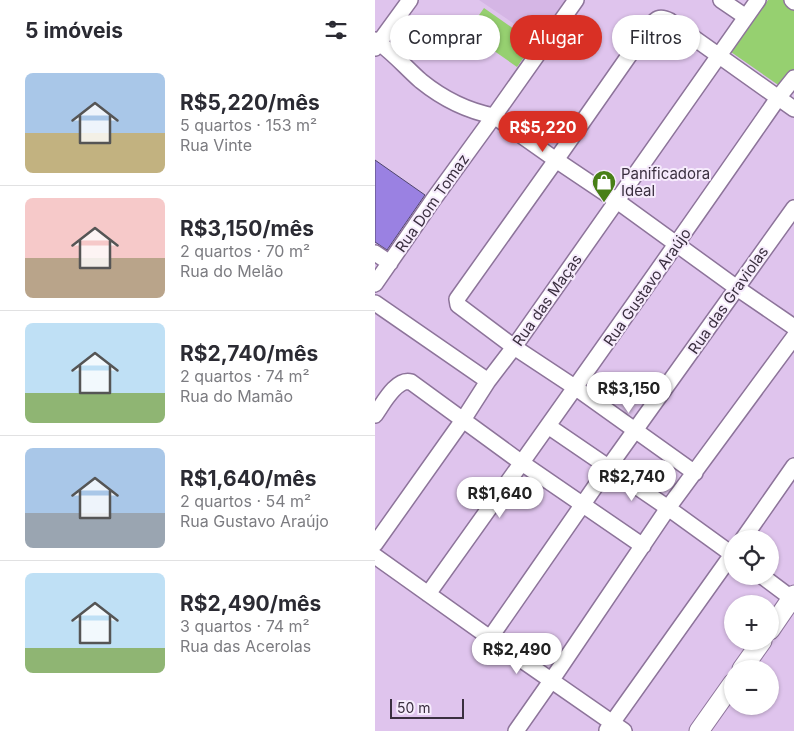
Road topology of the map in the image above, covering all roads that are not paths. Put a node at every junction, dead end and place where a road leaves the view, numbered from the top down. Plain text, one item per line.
1 (410, 0) edge
2 (576, 0) edge
3 (721, 0) edge
4 (758, 0) edge
5 (746, 17) junction
6 (376, 43) edge
7 (720, 56) junction
8 (794, 78) edge
9 (778, 98) junction
10 (794, 109) edge
11 (494, 116) junction
12 (556, 160) junction
13 (617, 202) junction
14 (794, 208) edge
15 (677, 245) junction
16 (375, 253) edge
17 (390, 263) junction
18 (375, 284) edge
19 (737, 288) junction
20 (375, 302) edge
21 (794, 326) edge
22 (794, 337) edge
23 (514, 347) junction
24 (488, 381) junction
25 (576, 388) junction
26 (375, 415) edge
27 (463, 420) junction
28 (549, 426) junction
29 (635, 431) junction
30 (522, 463) junction
31 (794, 466) edge
32 (608, 468) junction
33 (695, 473) junction
34 (583, 505) junction
35 (668, 508) junction
36 (749, 530) edge
37 (375, 544) edge
38 (643, 546) junction
39 (724, 548) edge
40 (375, 556) edge
41 (724, 566) edge
42 (775, 585) edge
43 (428, 594) junction
44 (793, 598) edge
45 (779, 617) edge
46 (490, 638) junction
47 (551, 680) junction
48 (724, 696) edge
49 (614, 728) edge
50 (516, 731) edge
51 (699, 731) edge

1 - 6 street
2 - 11 street, Rua Dom Tomaz
3 - 5 street
4 - 5 street
5 - 7 street, Rua das Maças
6 - 11 street
7 - 9 street
7 - 12 street
7 - 13 street, Rua das Maças
8 - 9 street, Rua Gustavo Araújo
9 - 10 street
9 - 15 street, Rua Gustavo Araújo
11 - 12 street
11 - 17 street, Rua Dom Tomaz
12 - 13 street
12 - 23 street
13 - 15 street
13 - 23 street, Rua das Maças
14 - 19 street, Rua das Graviolas
15 - 19 street
15 - 25 street, Rua Gustavo Araújo
16 - 17 street
17 - 18 street, Rua Dom Tomaz
19 - 21 street
19 - 29 street, Rua das Graviolas
20 - 24 street
22 - 33 street
23 - 24 street, Rua das Maças
23 - 25 street
24 - 27 street, Rua das Maças
25 - 28 street, Rua Gustavo Araújo
25 - 29 street
26 - 27 street
27 - 30 street
27 - 37 street, Rua das Maças
28 - 30 street, Rua Gustavo Araújo
28 - 32 street
29 - 32 street, Rua das Graviolas
29 - 33 street
30 - 34 street
30 - 43 street, Rua Gustavo Araújo
31 - 36 street
32 - 34 street, Rua das Graviolas
32 - 35 street
33 - 35 street
34 - 38 street
34 - 46 street, Rua das Graviolas
35 - 38 street
35 - 39 street
38 - 47 street
40 - 43 street
41 - 49 street
42 - 44 street
43 - 46 street
44 - 45 main road
46 - 47 street
47 - 49 street
47 - 50 street
48 - 51 main road

